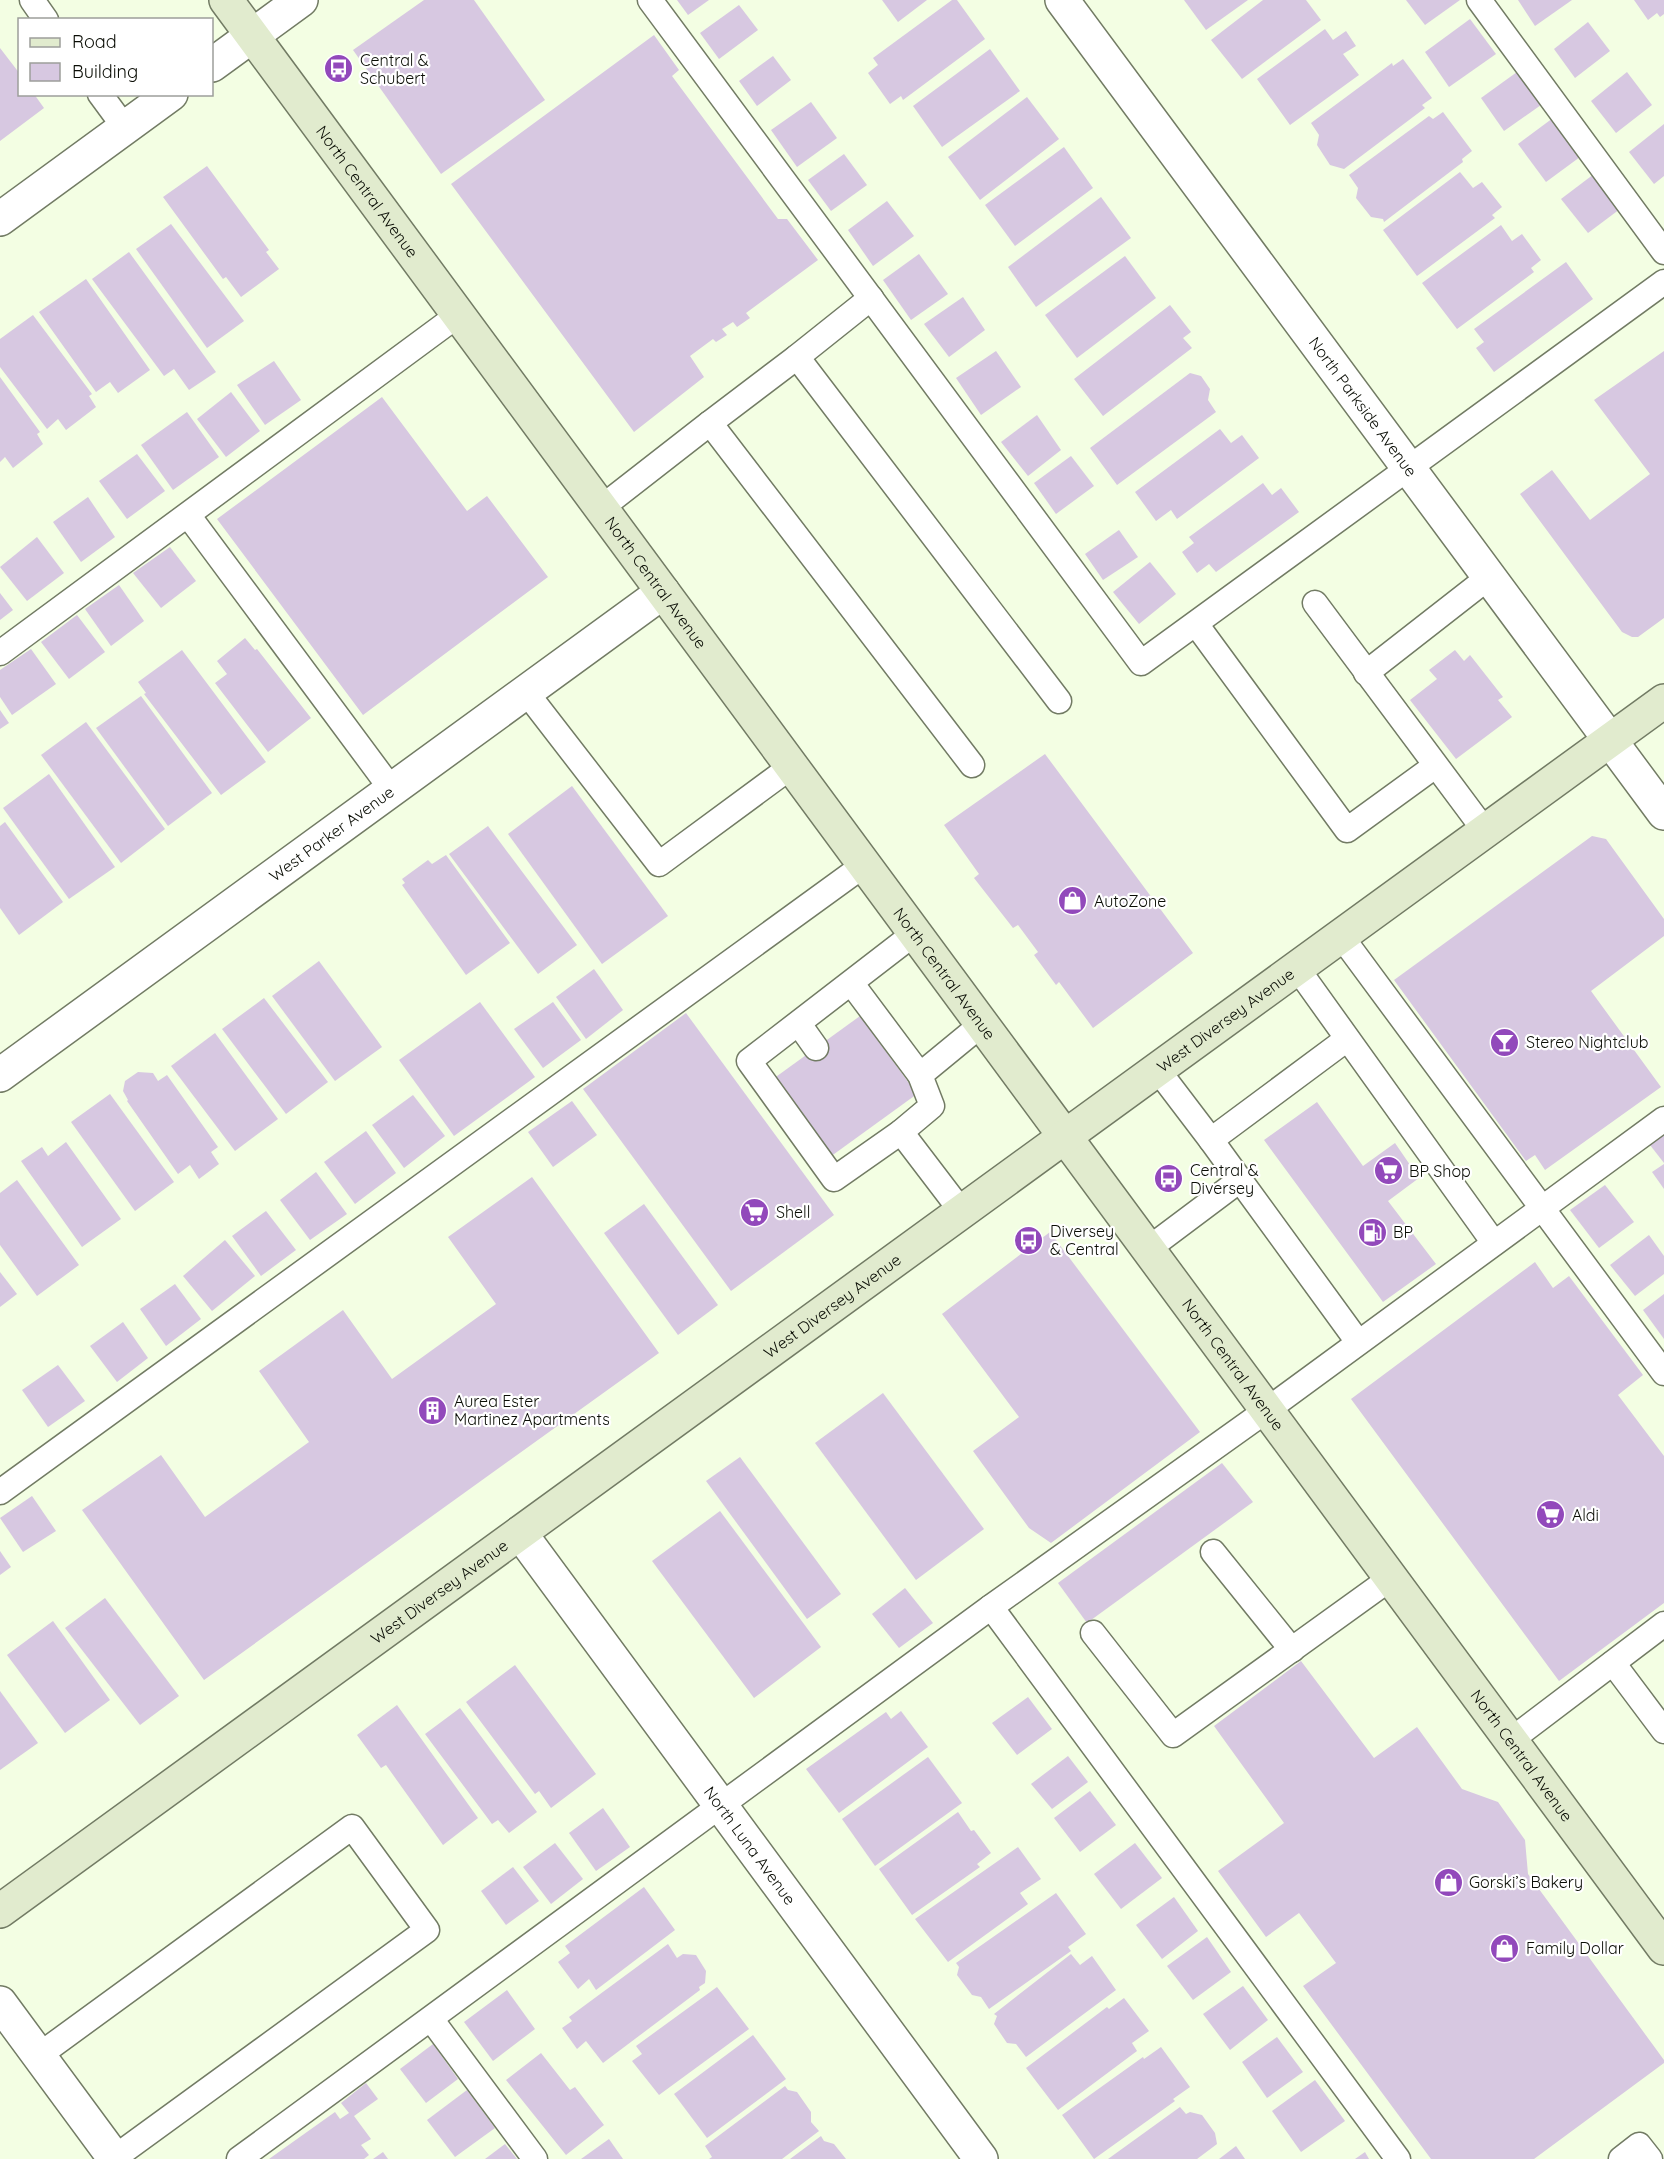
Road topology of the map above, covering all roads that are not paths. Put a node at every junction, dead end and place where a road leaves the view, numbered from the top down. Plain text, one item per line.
1 (32, 0) edge
2 (226, 0) edge
3 (301, 0) edge
4 (650, 0) edge
5 (1062, 0) edge
6 (1479, 0) edge
7 (45, 18) edge
8 (252, 36) junction
9 (213, 64) edge
10 (101, 96) edge
11 (168, 96) edge
12 (125, 128) junction
13 (0, 219) edge
14 (1664, 252) edge
15 (1664, 282) edge
16 (871, 298) junction
17 (458, 315) junction
18 (797, 357) junction
19 (710, 423) junction
20 (1408, 469) junction
21 (601, 508) junction
22 (188, 515) junction
23 (1489, 577) junction
24 (663, 592) junction
25 (1315, 603) dead end
26 (1196, 624) junction
27 (0, 653) edge
28 (1366, 673) junction
29 (526, 692) junction
30 (1059, 701) dead end
31 (1664, 701) edge
32 (1610, 740) junction
33 (972, 765) dead end
34 (1435, 765) junction
35 (792, 766) junction
36 (392, 790) junction
37 (1664, 813) edge
38 (1485, 831) junction
39 (864, 865) junction
40 (915, 933) junction
41 (1341, 936) junction
42 (1297, 968) junction
43 (852, 984) junction
44 (799, 1024) junction
45 (982, 1024) junction
46 (1347, 1039) junction
47 (816, 1048) dead end
48 (1157, 1070) junction
49 (0, 1075) edge
50 (920, 1075) junction
51 (1664, 1119) edge
52 (886, 1134) junction
53 (1065, 1137) junction
54 (1211, 1140) junction
55 (1240, 1180) junction
56 (1542, 1208) junction
57 (962, 1212) junction
58 (1494, 1243) junction
59 (1148, 1248) junction
60 (1358, 1342) junction
61 (1664, 1373) edge
62 (1267, 1410) junction
63 (0, 1492) edge
64 (520, 1533) junction
65 (1213, 1552) dead end
66 (1391, 1578) junction
67 (991, 1607) junction
68 (1664, 1624) edge
69 (1093, 1633) dead end
70 (1292, 1650) junction
71 (1613, 1663) junction
72 (1664, 1731) edge
73 (1510, 1740) junction
74 (721, 1806) junction
75 (0, 1911) edge
76 (1664, 1948) edge
77 (0, 2003) edge
78 (431, 2019) junction
79 (38, 2055) junction
80 (115, 2159) edge
81 (239, 2159) edge
82 (535, 2159) edge
83 (981, 2159) edge
84 (1398, 2159) edge
85 (1620, 2159) edge
86 (1650, 2159) edge

1 - 7 lane
2 - 8 main road, North Central Avenue
3 - 8 street
4 - 16 lane
5 - 20 street, North Parkside Avenue
6 - 14 lane
8 - 9 street
8 - 17 main road, North Central Avenue
10 - 12 lane
11 - 12 street
12 - 13 street
15 - 20 lane
16 - 18 lane
16 - 26 lane
17 - 21 main road, North Central Avenue
17 - 22 lane
18 - 19 lane
18 - 30 lane
19 - 21 lane
19 - 33 lane
20 - 23 street, North Parkside Avenue
20 - 26 lane
21 - 24 main road, North Central Avenue
22 - 27 lane
22 - 36 lane
23 - 28 lane
23 - 32 street, North Parkside Avenue
24 - 29 street, West Parker Avenue
24 - 35 main road, North Central Avenue
25 - 28 lane
26 - 34 lane
28 - 34 lane
29 - 35 lane
29 - 36 street, West Parker Avenue
31 - 32 main road, West Diversey Avenue
32 - 37 street, North Parkside Avenue
32 - 38 main road, West Diversey Avenue
34 - 38 lane
35 - 39 main road, North Central Avenue
36 - 49 street, West Parker Avenue
38 - 41 main road, West Diversey Avenue
39 - 40 main road, North Central Avenue
39 - 63 lane
40 - 43 lane
40 - 45 main road, North Central Avenue
41 - 42 main road, West Diversey Avenue
41 - 56 lane
42 - 46 lane
42 - 48 main road, West Diversey Avenue
43 - 44 lane
43 - 50 lane
44 - 47 lane
44 - 52 lane
45 - 50 lane
45 - 53 main road, North Central Avenue
46 - 54 lane
46 - 58 lane
48 - 53 main road, West Diversey Avenue
48 - 54 lane
50 - 52 lane
51 - 56 lane
52 - 57 lane
53 - 57 main road, West Diversey Avenue
53 - 59 main road, North Central Avenue
54 - 55 lane
55 - 59 lane
55 - 60 lane
56 - 58 lane
56 - 61 lane
57 - 64 main road, West Diversey Avenue
58 - 60 lane
59 - 62 main road, North Central Avenue
60 - 62 lane
62 - 66 main road, North Central Avenue
62 - 67 lane
64 - 74 street, North Luna Avenue
64 - 75 main road, West Diversey Avenue
65 - 70 lane
66 - 70 lane
66 - 73 main road, North Central Avenue
67 - 74 lane
67 - 84 lane
68 - 71 lane
69 - 70 lane
71 - 72 lane
71 - 73 lane
73 - 76 main road, North Central Avenue
74 - 78 lane
74 - 83 street, North Luna Avenue
77 - 79 street
78 - 81 lane
78 - 82 lane
79 - 80 street
79 - 80 lane
85 - 86 lane

